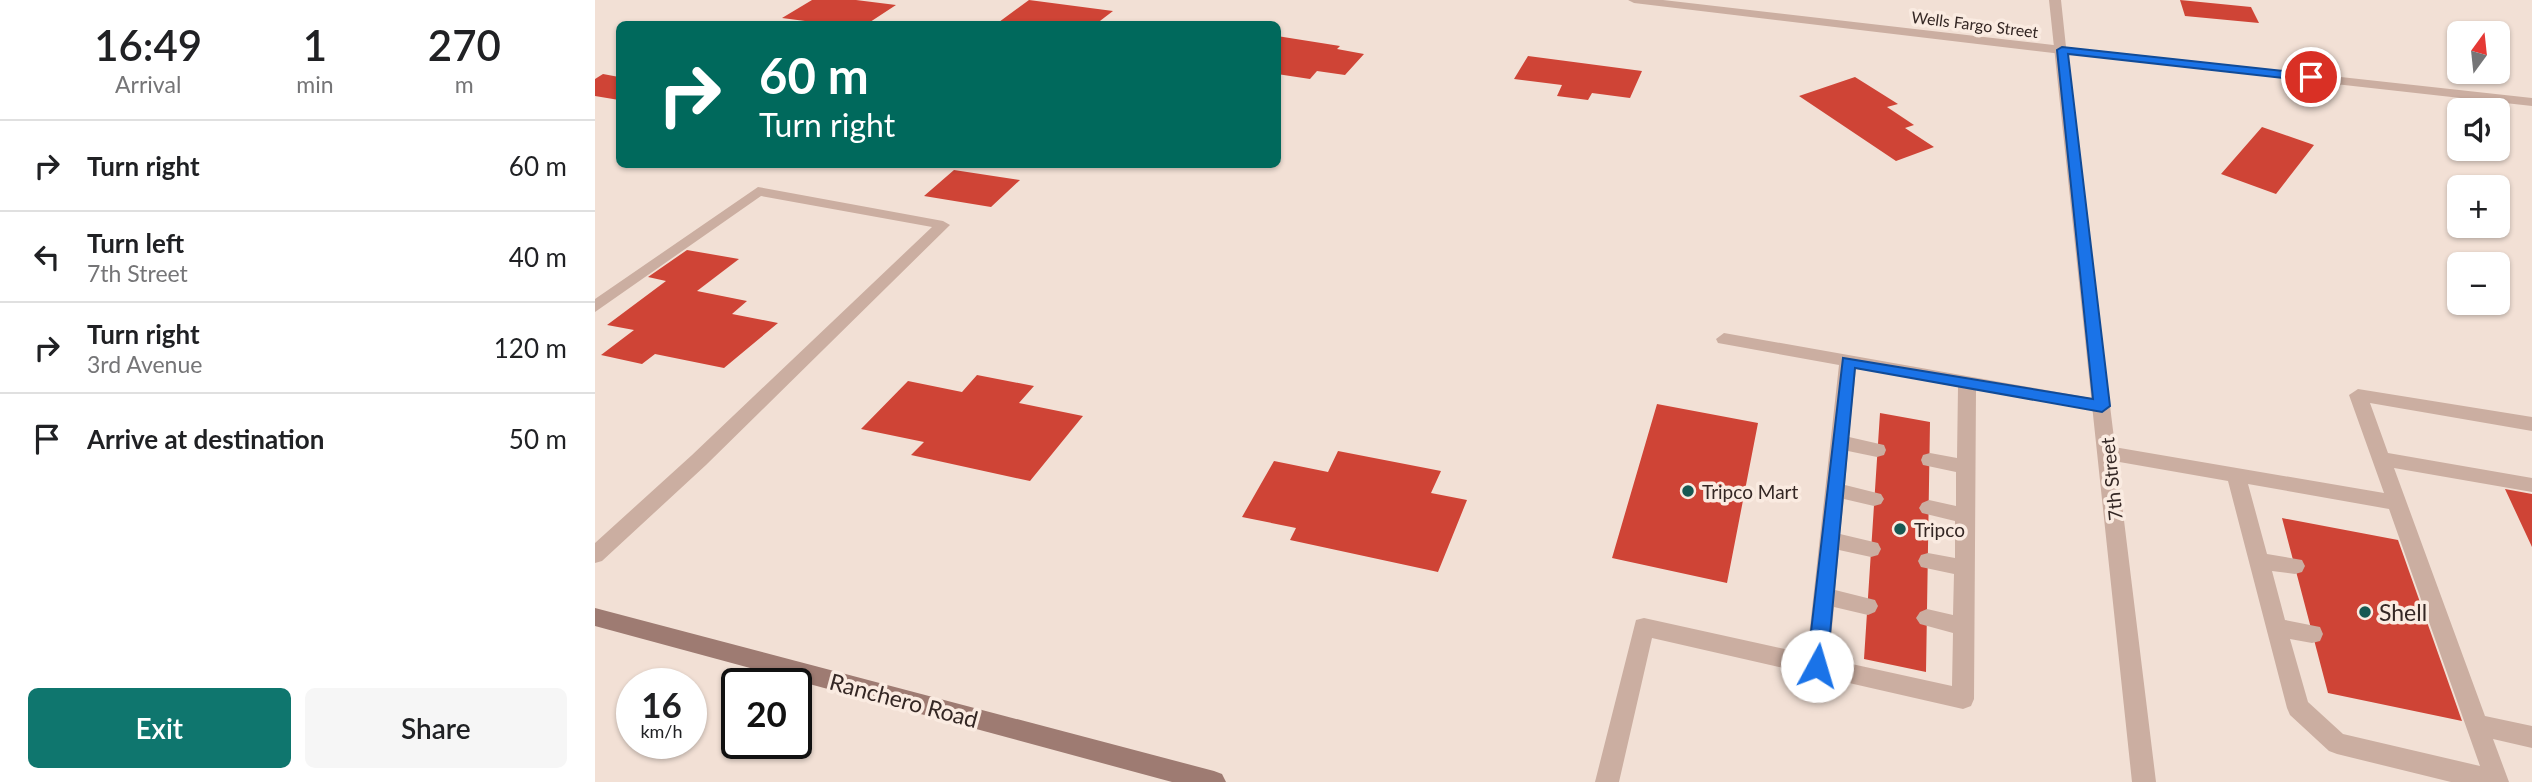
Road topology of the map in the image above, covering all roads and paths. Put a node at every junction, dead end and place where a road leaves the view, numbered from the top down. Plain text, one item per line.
1 (1634, 0) edge
2 (2055, 0) edge
3 (2062, 50) junction
4 (2532, 102) edge
5 (595, 307) edge
6 (1724, 339) dead end
7 (1848, 362) junction
8 (1967, 382) junction
9 (2102, 406) junction
10 (2532, 424) edge
11 (1840, 442) junction
12 (1877, 450) dead end
13 (2108, 453) junction
14 (2381, 459) junction
15 (1930, 460) dead end
16 (1966, 467) junction
17 (2236, 475) junction
18 (2532, 485) edge
19 (1835, 490) junction
20 (1874, 499) dead end
21 (2397, 503) junction
22 (1929, 508) dead end
23 (1965, 515) junction
24 (1831, 540) junction
25 (1871, 549) dead end
26 (595, 555) edge
27 (1928, 561) dead end
28 (2260, 561) junction
29 (2295, 566) dead end
30 (1965, 568) junction
31 (1824, 596) junction
32 (1868, 606) dead end
33 (595, 617) edge
34 (1927, 618) dead end
35 (1963, 626) junction
36 (2276, 627) junction
37 (2312, 634) dead end
38 (1817, 666) junction
39 (2477, 725) junction
40 (2532, 737) edge
41 (1214, 782) edge
42 (1607, 782) edge
43 (2144, 782) edge
44 (2497, 782) edge

1 - 3 street, Wells Fargo Street
2 - 3 street, 7th Street
3 - 4 street, Wells Fargo Street
3 - 9 street, 7th Street
5 - 26 street
6 - 7 street
7 - 8 street
7 - 11 street
8 - 9 street
8 - 16 street
9 - 13 street, 7th Street
10 - 14 street
11 - 12 street
11 - 19 street
13 - 17 street
13 - 43 street, 7th Street
14 - 18 street
14 - 21 street
15 - 16 street
16 - 23 street
17 - 21 street
17 - 28 street
19 - 20 street
19 - 24 street
21 - 39 street
22 - 23 street
23 - 30 street
24 - 25 street
24 - 31 street
27 - 30 street
28 - 29 street
28 - 36 street
30 - 35 street
31 - 32 street
31 - 38 street
33 - 41 main road, Ranchero Road
34 - 35 street
35 - 38 street
36 - 37 street
36 - 44 street
38 - 42 street
39 - 40 street
39 - 44 street

